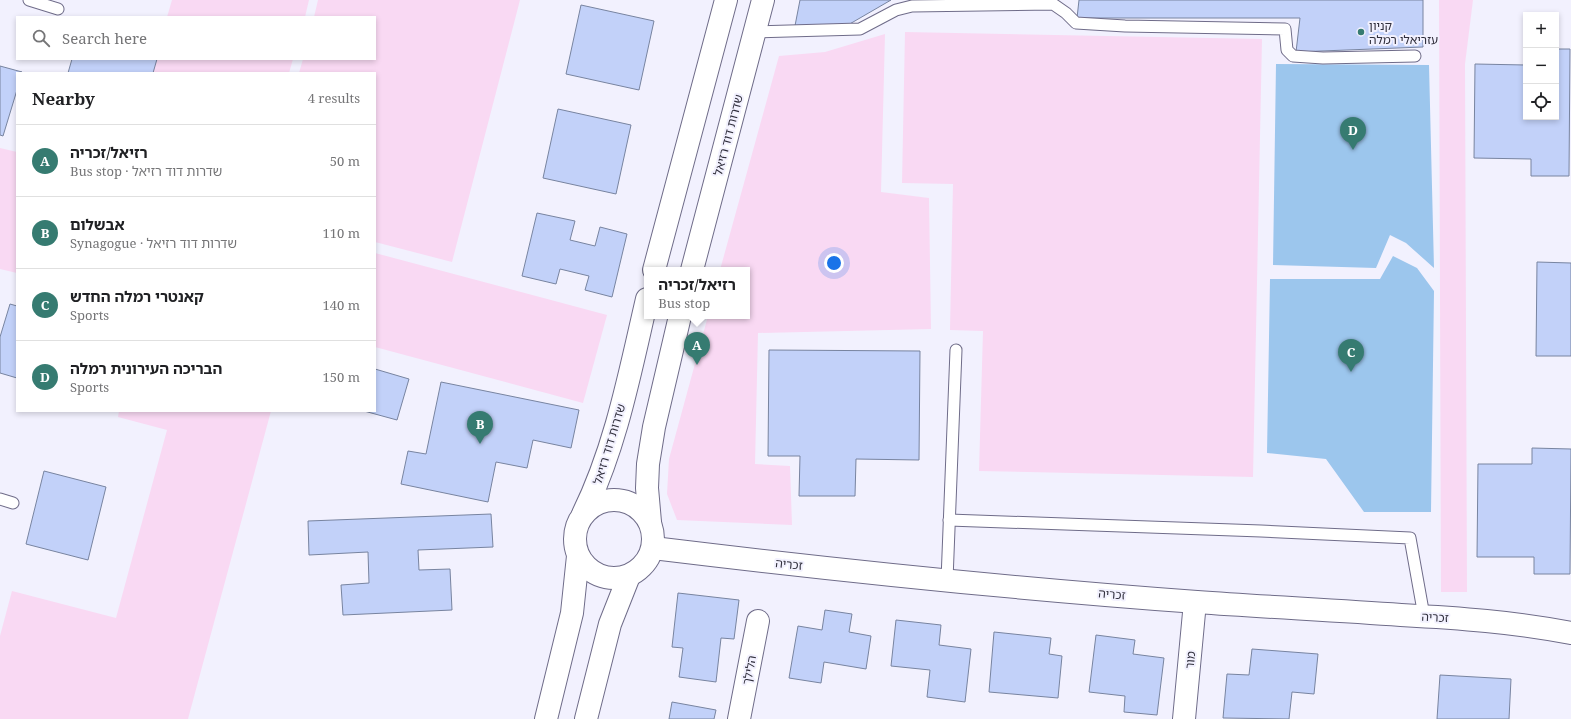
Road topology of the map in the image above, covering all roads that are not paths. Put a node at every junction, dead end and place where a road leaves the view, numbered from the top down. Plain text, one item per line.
1 (29, 0) edge
2 (726, 0) edge
3 (763, 0) edge
4 (58, 9) dead end
5 (755, 32) junction
6 (1415, 56) dead end
7 (655, 267) edge
8 (693, 267) edge
9 (644, 312) edge
10 (679, 319) edge
11 (956, 350) dead end
12 (0, 499) edge
13 (13, 503) dead end
14 (582, 516) junction
15 (949, 520) junction
16 (650, 522) junction
17 (653, 548) junction
18 (578, 556) junction
19 (629, 576) junction
20 (947, 580) junction
21 (1195, 602) junction
22 (1424, 616) junction
23 (758, 622) dead end
24 (1571, 632) edge
25 (546, 719) edge
26 (586, 719) edge
27 (739, 719) edge
28 (1184, 719) edge

1 - 4 lane
2 - 7 main road
3 - 5 main road, שדרות דוד רזיאל
5 - 6 lane
5 - 8 main road, שדרות דוד רזיאל
9 - 14 main road, שדרות דוד רזיאל
10 - 16 main road
11 - 15 lane
12 - 13 lane
14 - 16 main road
14 - 18 main road
15 - 20 lane
15 - 22 lane
16 - 17 main road
17 - 19 main road
17 - 20 main road, זכריה
18 - 19 main road
18 - 25 main road
19 - 26 main road
20 - 21 main road, זכריה
21 - 22 main road, זכריה
21 - 28 main road, מור
22 - 24 main road, זכריה
23 - 27 main road, הלילך

